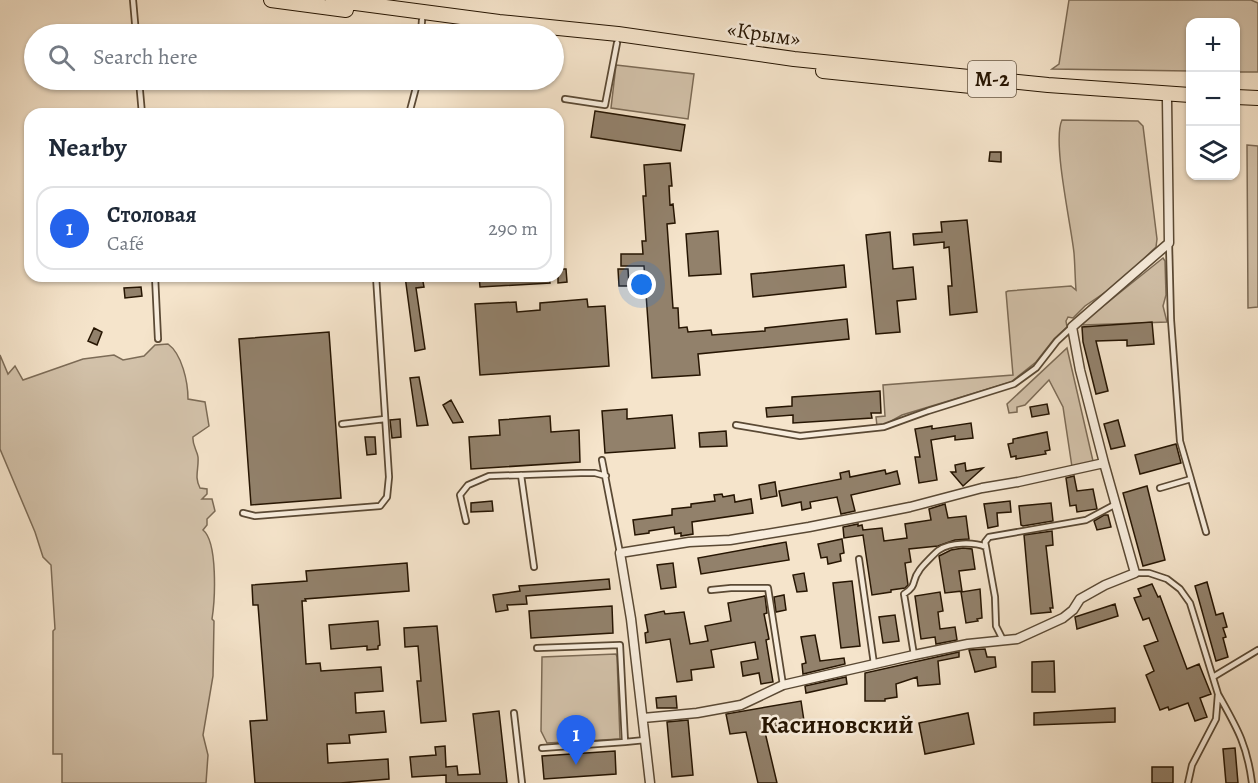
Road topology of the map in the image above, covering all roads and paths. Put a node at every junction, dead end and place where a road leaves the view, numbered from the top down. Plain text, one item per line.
1 (133, 0) edge
2 (271, 0) edge
3 (333, 0) edge
4 (135, 24) edge
5 (400, 24) edge
6 (519, 24) edge
7 (564, 29) edge
8 (564, 37) edge
9 (617, 43) junction
10 (140, 90) edge
11 (416, 90) edge
12 (1186, 95) edge
13 (1240, 97) edge
14 (1258, 98) edge
15 (565, 99) dead end
16 (1167, 100) junction
17 (1186, 101) edge
18 (1240, 102) edge
19 (1258, 103) edge
20 (141, 108) edge
21 (411, 108) edge
22 (1169, 243) junction
23 (155, 282) edge
24 (376, 282) edge
25 (1072, 327) junction
26 (158, 339) dead end
27 (385, 419) junction
28 (342, 424) dead end
29 (736, 425) dead end
30 (602, 460) dead end
31 (1104, 463) junction
32 (521, 475) junction
33 (606, 476) junction
34 (1191, 479) junction
35 (1160, 488) dead end
36 (1116, 504) junction
37 (243, 513) dead end
38 (466, 521) dead end
39 (1206, 532) dead end
40 (986, 547) junction
41 (620, 553) junction
42 (859, 559) dead end
43 (534, 567) dead end
44 (1135, 573) junction
45 (711, 590) dead end
46 (1003, 640) junction
47 (537, 648) dead end
48 (1258, 650) edge
49 (914, 655) junction
50 (874, 664) junction
51 (1213, 677) junction
52 (783, 685) junction
53 (1218, 694) junction
54 (514, 712) dead end
55 (643, 718) junction
56 (645, 740) junction
57 (625, 742) junction
58 (542, 748) dead end
59 (522, 783) edge
60 (650, 783) edge
61 (1188, 783) edge
62 (1252, 783) edge

1 - 4 lane
2 - 5 highway
3 - 6 highway, «Крым» / М-2
7 - 12 highway, «Крым» / М-2
8 - 9 highway
9 - 15 lane
9 - 16 highway
10 - 20 lane
11 - 21 lane
13 - 14 highway
16 - 17 highway
16 - 22 street
18 - 19 highway
22 - 25 street
22 - 34 lane
23 - 26 lane
24 - 27 lane
25 - 29 lane
25 - 31 street
27 - 28 lane
27 - 37 lane
30 - 33 lane
31 - 36 street
31 - 41 street
32 - 33 lane
32 - 38 lane
32 - 43 lane
33 - 41 lane
34 - 35 lane
34 - 39 lane
36 - 40 lane
36 - 44 street
40 - 46 lane
40 - 49 lane
41 - 55 street
42 - 50 lane
44 - 46 street
44 - 51 lane
45 - 52 lane
46 - 49 street
47 - 57 lane
48 - 51 lane
49 - 50 street
50 - 52 street
51 - 53 lane
52 - 55 street
53 - 61 lane
53 - 62 lane
54 - 59 lane
55 - 56 street
56 - 57 lane
56 - 60 street
57 - 58 lane

